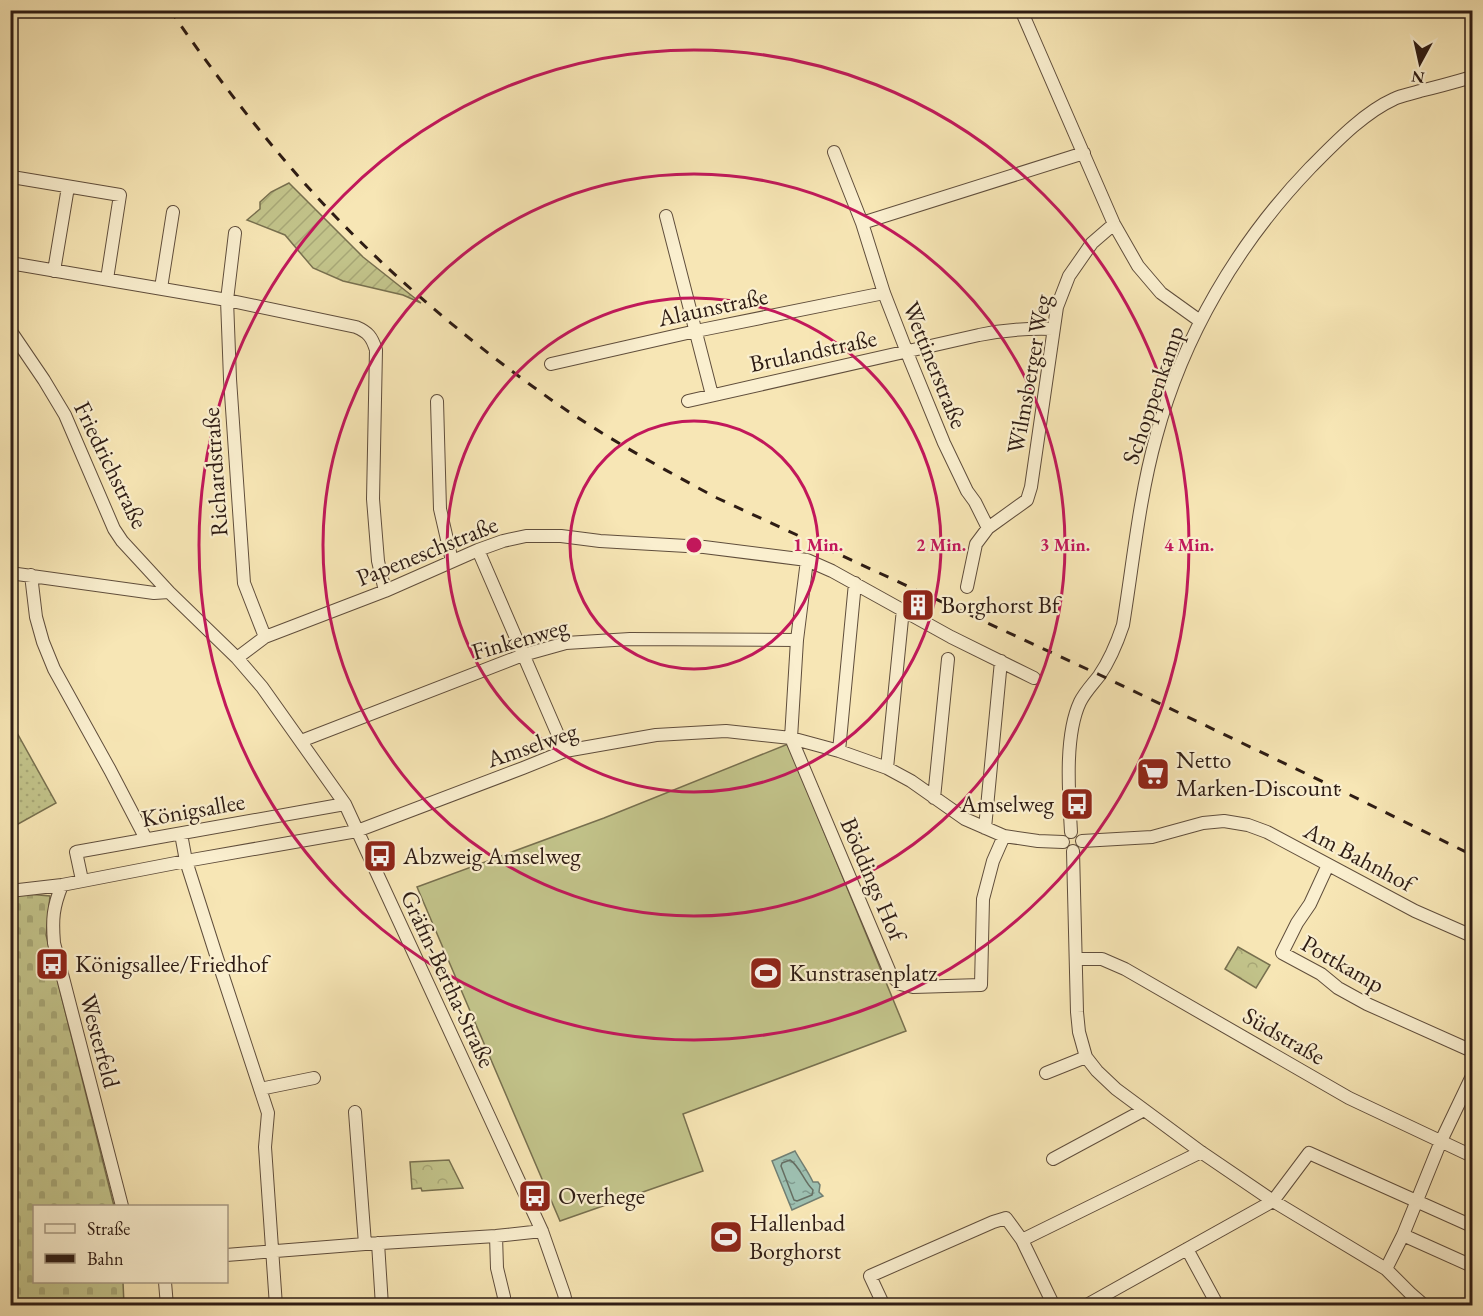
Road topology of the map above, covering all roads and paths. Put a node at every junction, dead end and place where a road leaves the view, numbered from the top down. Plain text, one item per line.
1 (1021, 10) edge
2 (1473, 77) edge
3 (834, 152) dead end
4 (1084, 153) junction
5 (68, 187) junction
6 (10, 189) edge
7 (173, 212) dead end
8 (666, 216) dead end
9 (862, 223) junction
10 (1114, 224) junction
11 (235, 233) dead end
12 (10, 263) edge
13 (54, 271) junction
14 (107, 279) junction
15 (161, 288) junction
16 (884, 293) junction
17 (227, 300) junction
18 (1200, 321) junction
19 (1053, 329) junction
20 (10, 330) edge
21 (696, 331) junction
22 (907, 352) junction
23 (551, 364) dead end
24 (712, 395) junction
25 (437, 401) dead end
26 (688, 401) dead end
27 (988, 528) junction
28 (478, 550) junction
29 (807, 560) junction
30 (452, 561) junction
31 (10, 573) edge
32 (31, 575) junction
33 (855, 583) junction
34 (967, 587) dead end
35 (385, 591) junction
36 (169, 592) junction
37 (903, 609) junction
38 (266, 637) junction
39 (797, 640) junction
40 (523, 654) junction
41 (237, 658) junction
42 (948, 659) dead end
43 (1001, 661) junction
44 (1034, 678) dead end
45 (791, 738) junction
46 (301, 741) junction
47 (565, 751) junction
48 (839, 751) junction
49 (887, 768) junction
50 (934, 798) junction
51 (345, 804) junction
52 (985, 828) junction
53 (357, 831) junction
54 (181, 834) junction
55 (1004, 836) junction
56 (146, 839) junction
57 (1069, 841) junction
58 (186, 861) junction
59 (1328, 865) junction
60 (82, 880) junction
61 (62, 885) junction
62 (10, 891) edge
63 (1473, 936) edge
64 (1076, 959) junction
65 (1473, 1051) edge
66 (1086, 1057) junction
67 (1046, 1073) dead end
68 (1473, 1076) edge
69 (314, 1078) dead end
70 (260, 1089) junction
71 (1144, 1110) junction
72 (355, 1112) dead end
73 (1441, 1141) junction
74 (1201, 1152) junction
75 (1473, 1156) edge
76 (1053, 1159) dead end
77 (1273, 1201) junction
78 (1417, 1202) junction
79 (122, 1205) edge
80 (1473, 1226) edge
81 (542, 1231) junction
82 (1403, 1234) junction
83 (496, 1236) junction
84 (1022, 1240) junction
85 (371, 1243) junction
86 (1187, 1249) junction
87 (272, 1251) junction
88 (228, 1255) edge
89 (1473, 1266) edge
90 (1386, 1269) junction
91 (165, 1283) edge
92 (504, 1297) dead end
93 (167, 1305) edge
94 (276, 1305) edge
95 (382, 1305) edge
96 (567, 1305) edge
97 (884, 1305) edge
98 (1054, 1305) edge
99 (1085, 1305) edge
100 (1218, 1305) edge
101 (1425, 1305) edge

1 - 4 street
2 - 18 street, Schoppenkamp
3 - 9 street, Wettinerstraße
4 - 9 street
4 - 10 street
5 - 6 street
5 - 13 street
5 - 14 street
7 - 15 street
8 - 21 street
9 - 16 street, Wettinerstraße
10 - 18 street
10 - 19 street, Wilmsberger Weg
11 - 17 street, Richardstraße
12 - 13 street
13 - 14 street
14 - 15 street
15 - 17 street
16 - 21 street, Alaunstraße
16 - 22 street, Wettinerstraße
17 - 35 street
17 - 38 street, Richardstraße
18 - 57 street, Schoppenkamp
19 - 22 street, Brulandstraße
19 - 27 street, Wilmsberger Weg
20 - 36 street, Friedrichstraße
21 - 23 street, Alaunstraße
21 - 24 street
22 - 24 street, Brulandstraße
22 - 27 street, Wettinerstraße
24 - 26 street, Brulandstraße
25 - 30 street
27 - 34 street
28 - 29 street, Papeneschstraße
28 - 30 street, Papeneschstraße
28 - 40 street
29 - 33 street, Papeneschstraße
29 - 39 street
30 - 35 street, Papeneschstraße
31 - 32 street
32 - 36 street
32 - 56 street
33 - 37 street, Papeneschstraße
33 - 48 street
35 - 38 street, Papeneschstraße
36 - 41 street, Friedrichstraße
37 - 43 street, Papeneschstraße
37 - 49 street
38 - 41 street, Papeneschstraße
39 - 40 street, Finkenweg
39 - 45 street
40 - 46 street, Finkenweg
40 - 47 street
41 - 46 street, Gräfin-Bertha-Straße
42 - 50 street
43 - 44 street, Papeneschstraße
43 - 52 street
45 - 47 street, Amselweg
45 - 48 street, Amselweg
45 - 55 street, Böddings Hof
46 - 51 street, Gräfin-Bertha-Straße
47 - 53 street, Amselweg
48 - 49 street, Amselweg
49 - 50 street, Amselweg
50 - 52 street, Amselweg
51 - 53 street, Gräfin-Bertha-Straße
51 - 54 street, Königsallee
52 - 55 street, Amselweg
53 - 58 street, Königsallee
53 - 81 street, Gräfin-Bertha-Straße
54 - 56 street, Königsallee
54 - 58 street
55 - 57 street, Amselweg
56 - 60 street, Königsallee
57 - 59 street, Am Bahnhof
57 - 64 street, Schoppenkamp
58 - 60 street, Königsallee
58 - 70 street
59 - 63 street, Am Bahnhof
59 - 65 street, Pottkamp
60 - 61 street, Königsallee
61 - 62 street, Königsallee
61 - 79 street, Westerfeld
64 - 66 street, Schoppenkamp
64 - 73 street, Südstraße
66 - 67 street
66 - 71 street
68 - 73 street
69 - 70 street
70 - 87 street
71 - 74 street
71 - 76 street
72 - 85 street
73 - 75 street, Südstraße
73 - 78 street
74 - 77 street
74 - 84 street
77 - 78 street
77 - 86 street
77 - 90 street
78 - 80 street
78 - 82 street
81 - 83 street
81 - 96 street, Gräfin-Bertha-Straße
82 - 89 street
82 - 90 street
83 - 85 street
83 - 92 street
84 - 97 street
84 - 98 street
85 - 87 street
85 - 95 street
86 - 99 street
86 - 100 street
87 - 88 street
87 - 94 street
90 - 101 street
91 - 93 street

